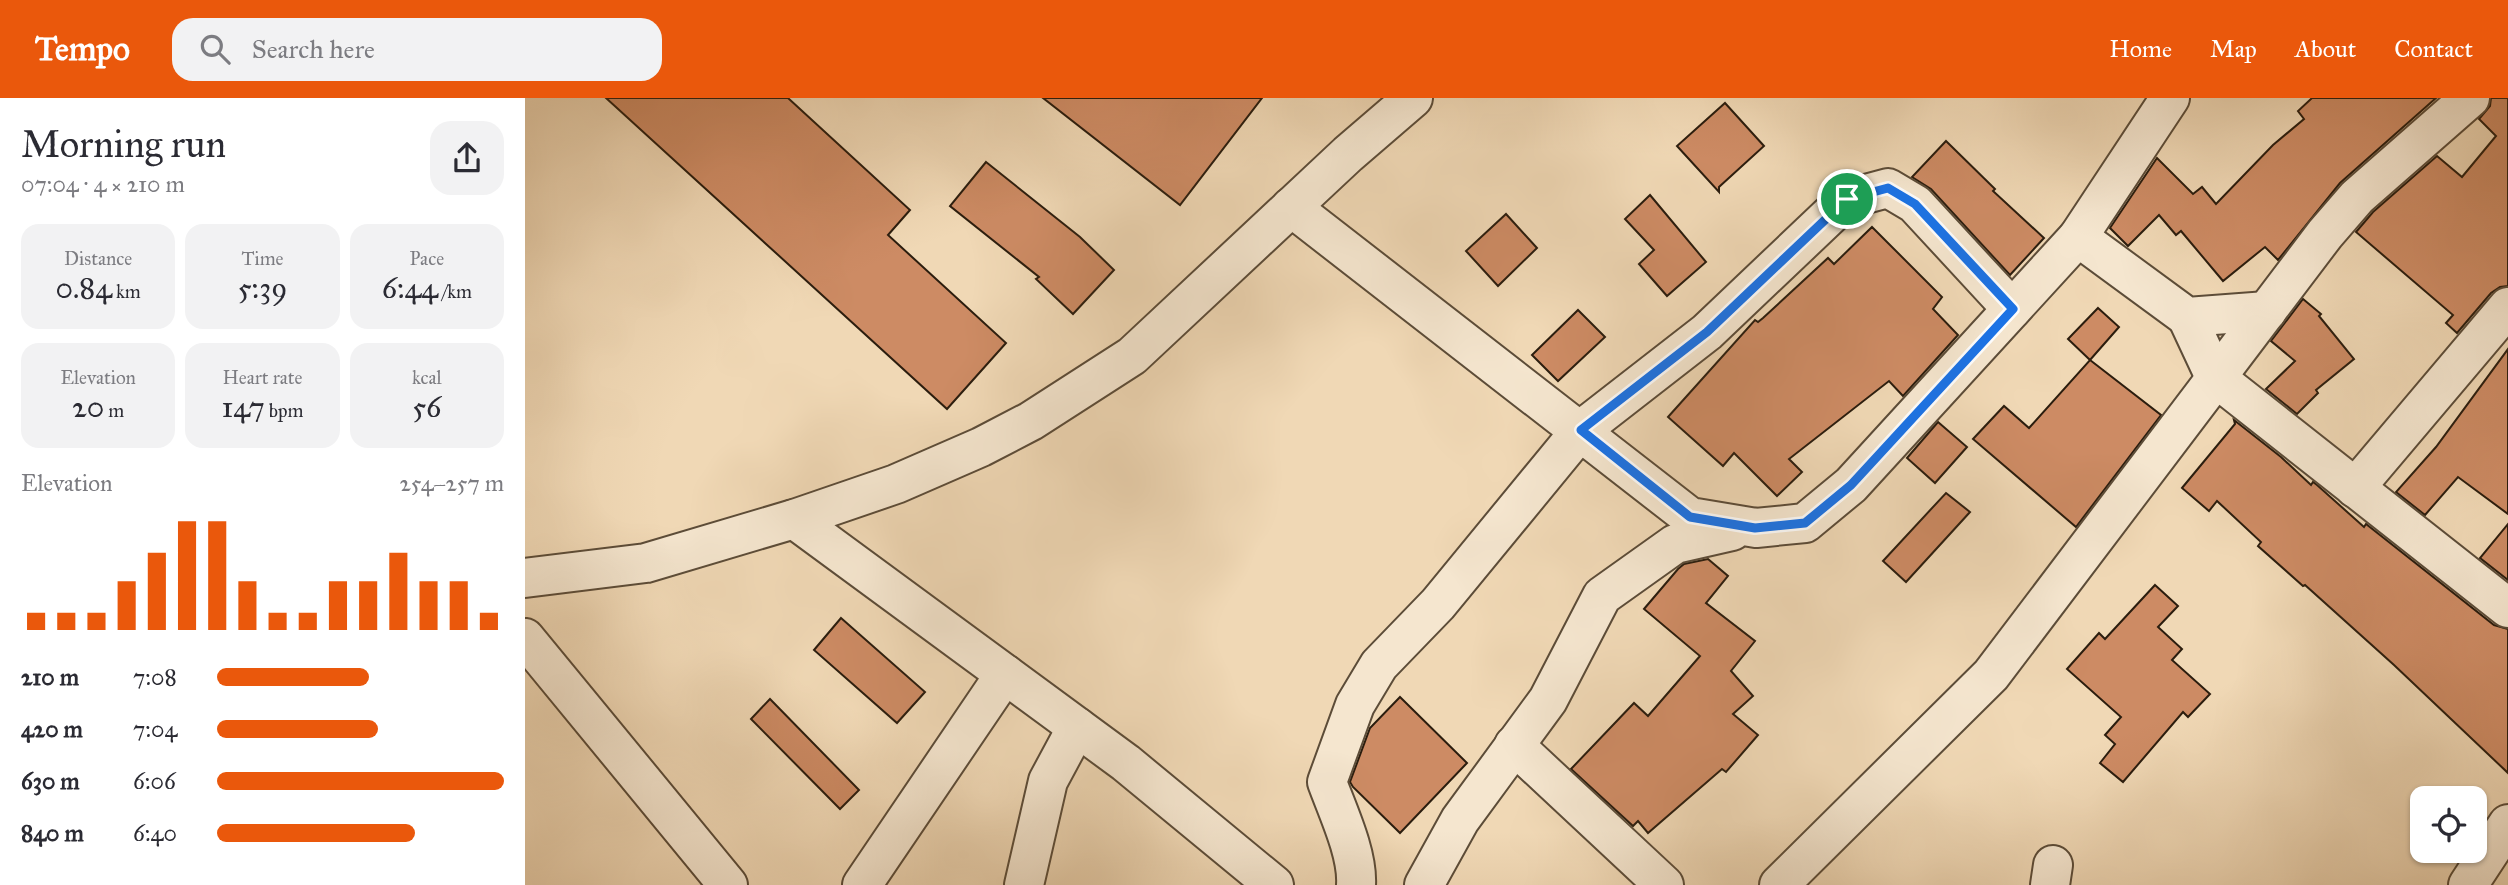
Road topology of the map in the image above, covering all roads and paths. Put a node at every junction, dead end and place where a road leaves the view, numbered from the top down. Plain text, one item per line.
1 (1413, 98) edge
2 (2169, 98) edge
3 (2470, 98) edge
4 (1291, 207) junction
5 (2078, 237) junction
6 (2508, 307) edge
7 (2013, 309) junction
8 (2267, 311) junction
9 (2187, 317) junction
10 (2215, 377) junction
11 (1581, 430) junction
12 (2355, 488) junction
13 (794, 519) junction
14 (1747, 527) junction
15 (525, 578) edge
16 (2508, 608) edge
17 (525, 638) edge
18 (1005, 674) junction
19 (1077, 727) junction
20 (1514, 745) junction
21 (2508, 824) edge
22 (728, 885) edge
23 (862, 885) edge
24 (1024, 885) edge
25 (1274, 885) edge
26 (1356, 885) edge
27 (1424, 885) edge
28 (1664, 885) edge
29 (1779, 885) edge
30 (2468, 885) edge

1 - 4 street
2 - 5 street
3 - 8 street
4 - 11 street
4 - 13 street
5 - 7 street
5 - 9 street
6 - 12 street
7 - 11 street
7 - 14 street
8 - 9 street
8 - 10 street
9 - 10 street
10 - 12 street
10 - 29 street
11 - 14 street
11 - 26 street
12 - 16 street
13 - 15 street
13 - 18 street
14 - 20 street
17 - 22 street
18 - 19 street
18 - 23 street
19 - 24 street
19 - 25 street
20 - 27 street
20 - 28 street
21 - 30 street

